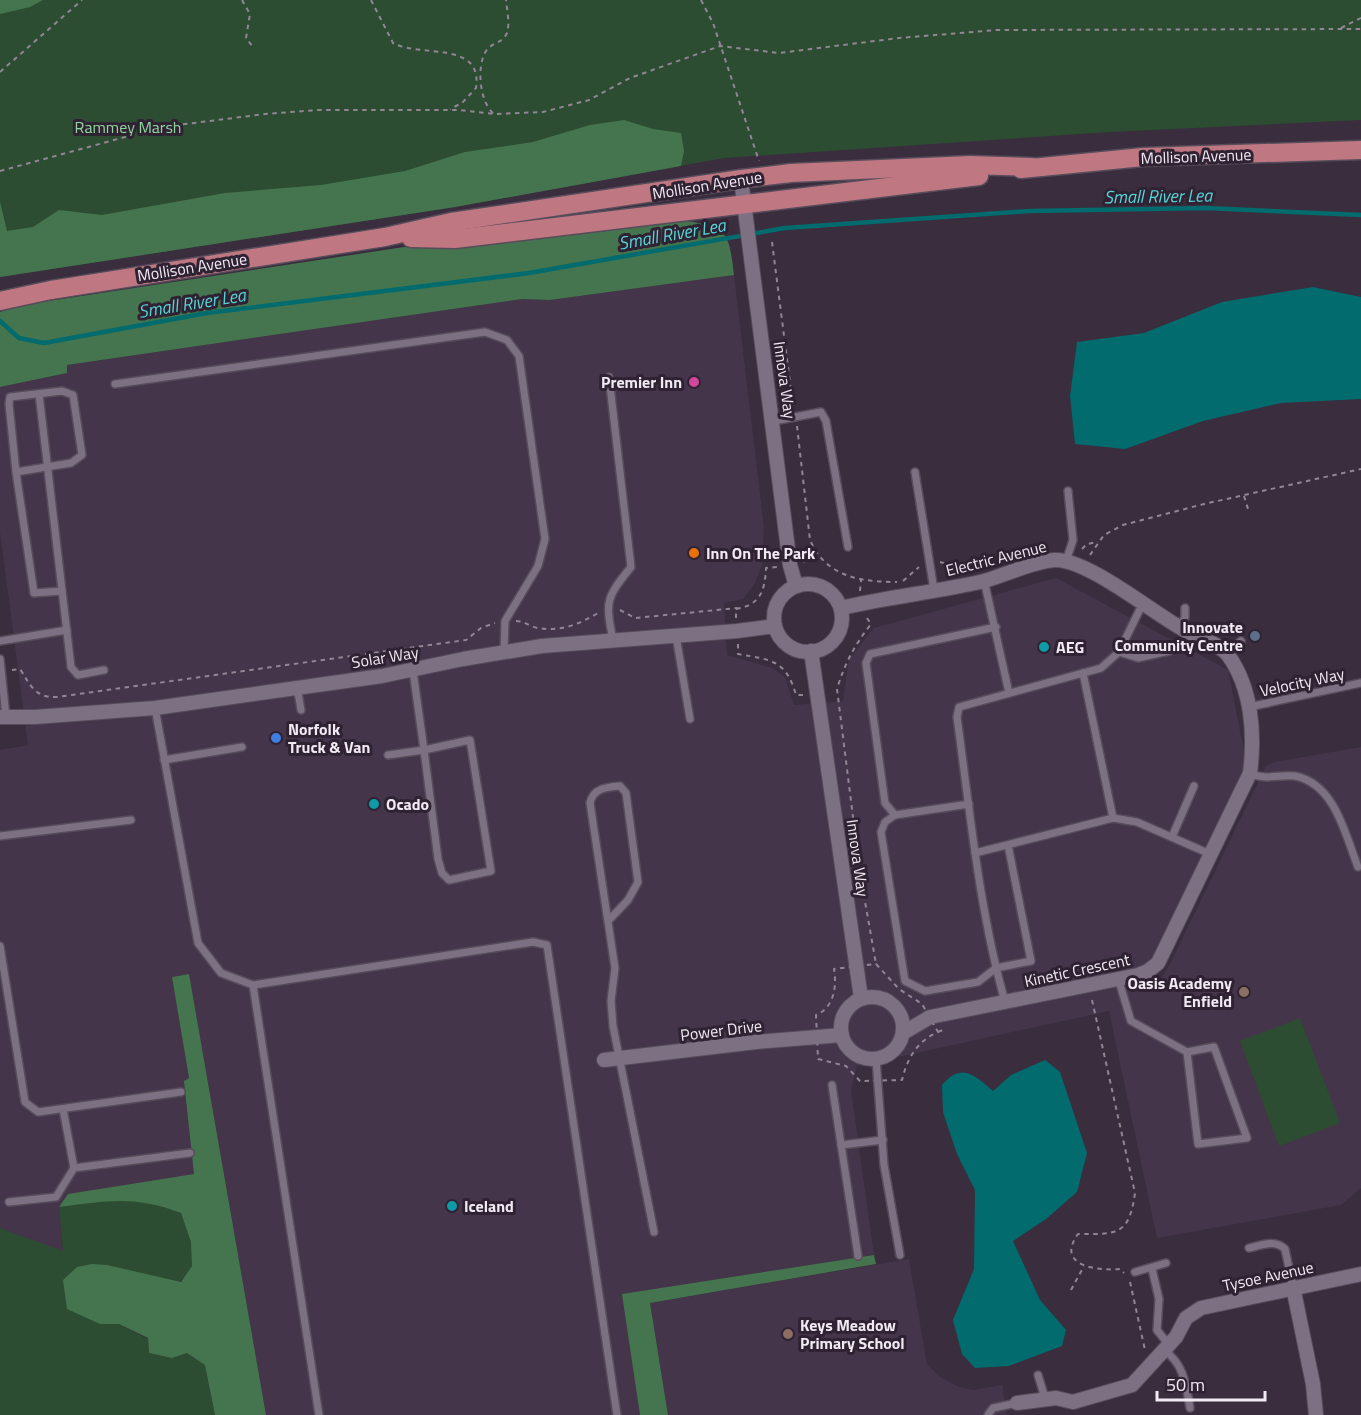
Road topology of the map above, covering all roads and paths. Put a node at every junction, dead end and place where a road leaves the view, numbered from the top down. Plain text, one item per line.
1 (82, 0) edge
2 (242, 0) edge
3 (372, 0) edge
4 (506, 0) edge
5 (701, 0) edge
6 (1361, 18) edge
7 (1339, 29) junction
8 (1361, 29) edge
9 (720, 46) junction
10 (253, 47) dead end
11 (0, 72) edge
12 (448, 110) junction
13 (494, 114) junction
14 (1361, 150) edge
15 (759, 162) dead end
16 (1032, 167) junction
17 (0, 171) edge
18 (741, 179) junction
19 (745, 205) junction
20 (385, 237) junction
21 (772, 242) dead end
22 (0, 301) edge
23 (609, 377) dead end
24 (115, 384) dead end
25 (39, 394) junction
26 (795, 417) junction
27 (774, 421) junction
28 (48, 467) junction
29 (1361, 469) edge
30 (16, 472) junction
31 (915, 472) dead end
32 (1068, 490) dead end
33 (1244, 496) junction
34 (1248, 509) dead end
35 (1099, 542) junction
36 (848, 547) dead end
37 (816, 554) junction
38 (1090, 555) junction
39 (1096, 559) dead end
40 (999, 561) dead end
41 (1066, 561) junction
42 (804, 562) dead end
43 (931, 562) junction
44 (773, 567) dead end
45 (984, 580) junction
46 (796, 586) junction
47 (934, 590) junction
48 (62, 591) junction
49 (1143, 603) junction
50 (841, 608) junction
51 (1185, 608) dead end
52 (736, 609) junction
53 (607, 611) junction
54 (736, 620) dead end
55 (505, 621) junction
56 (871, 624) dead end
57 (776, 626) junction
58 (996, 627) junction
59 (1180, 628) junction
60 (67, 630) junction
61 (676, 635) junction
62 (613, 640) junction
63 (0, 641) edge
64 (1241, 641) dead end
65 (738, 642) dead end
66 (811, 651) junction
67 (1169, 651) dead end
68 (504, 652) junction
69 (1119, 652) junction
70 (1227, 652) junction
71 (0, 658) edge
72 (304, 663) junction
73 (104, 670) dead end
74 (412, 671) junction
75 (2, 672) junction
76 (306, 672) dead end
77 (1083, 673) junction
78 (1361, 683) edge
79 (297, 687) junction
80 (837, 689) junction
81 (827, 690) dead end
82 (1010, 693) junction
83 (805, 694) dead end
84 (1249, 707) junction
85 (155, 708) junction
86 (301, 710) dead end
87 (3, 717) edge
88 (690, 719) dead end
89 (242, 747) dead end
90 (424, 750) junction
91 (388, 755) dead end
92 (164, 760) junction
93 (1250, 773) junction
94 (1194, 786) dead end
95 (969, 804) junction
96 (895, 815) junction
97 (1113, 818) junction
98 (131, 820) dead end
99 (0, 836) edge
100 (1172, 837) junction
101 (1008, 844) junction
102 (975, 853) junction
103 (1210, 854) junction
104 (1358, 867) dead end
105 (608, 921) junction
106 (0, 946) edge
107 (876, 964) junction
108 (857, 966) junction
109 (996, 968) junction
110 (1118, 978) junction
111 (254, 985) junction
112 (1091, 995) dead end
113 (861, 998) junction
114 (1005, 1002) junction
115 (930, 1017) junction
116 (903, 1033) junction
117 (842, 1035) junction
118 (817, 1038) junction
119 (1187, 1052) junction
120 (619, 1058) junction
121 (876, 1059) junction
122 (604, 1060) dead end
123 (879, 1081) junction
124 (832, 1085) dead end
125 (181, 1092) dead end
126 (63, 1109) junction
127 (883, 1140) junction
128 (842, 1145) junction
129 (190, 1153) dead end
130 (74, 1168) junction
131 (9, 1202) dead end
132 (654, 1232) dead end
133 (1249, 1248) dead end
134 (900, 1255) dead end
135 (858, 1256) dead end
136 (1166, 1263) dead end
137 (1084, 1266) junction
138 (1152, 1269) junction
139 (1135, 1272) dead end
140 (1361, 1274) edge
141 (1293, 1287) junction
142 (1071, 1290) dead end
143 (1167, 1348) junction
144 (1150, 1367) junction
145 (1038, 1375) dead end
146 (1045, 1398) junction
147 (1017, 1402) joint
148 (1073, 1408) edge
149 (1190, 1408) dead end
150 (319, 1415) edge
151 (617, 1415) edge
152 (988, 1415) edge
153 (1316, 1415) edge

1 - 11 path
2 - 10 path
3 - 12 path
4 - 13 path
5 - 9 path
6 - 7 path
7 - 8 path
7 - 9 path
9 - 13 path
9 - 15 path
12 - 13 path
12 - 17 path
14 - 16 main road, Mollison Avenue
16 - 18 main road, Mollison Avenue
16 - 19 main road, Mollison Avenue
18 - 19 street, Innova Way
18 - 20 main road, Mollison Avenue
19 - 20 main road, Mollison Avenue
19 - 27 street, Innova Way
20 - 22 main road, Mollison Avenue
21 - 26 path
23 - 53 lane
24 - 55 lane
25 - 28 lane
25 - 28 lane
25 - 30 lane
26 - 27 lane
26 - 36 lane
26 - 37 path
27 - 46 street, Innova Way
28 - 30 lane
28 - 48 lane
29 - 33 path
30 - 48 lane
31 - 43 lane
32 - 41 lane
33 - 34 path
33 - 35 path
35 - 38 path
35 - 38 path
37 - 42 path
37 - 43 path
38 - 39 path
40 - 43 path
41 - 45 street, Electric Avenue
41 - 49 street, Electric Avenue
43 - 47 lane
44 - 52 path
45 - 47 street, Electric Avenue
45 - 58 lane
46 - 50 street
46 - 57 street
47 - 50 street, Electric Avenue
48 - 60 lane
49 - 59 street, Electric Avenue
49 - 69 lane
50 - 66 street
51 - 59 lane
52 - 53 path
52 - 54 path
53 - 55 path
53 - 62 lane
55 - 68 lane
55 - 72 path
56 - 80 path
57 - 61 street, Solar Way
57 - 66 street
58 - 82 lane
58 - 96 lane
59 - 70 street, Electric Avenue
60 - 63 lane
60 - 73 lane
61 - 62 street, Solar Way
61 - 88 lane
62 - 68 street, Solar Way
64 - 70 lane
65 - 83 path
66 - 108 street, Innova Way
67 - 69 lane
68 - 74 street, Solar Way
69 - 77 lane
70 - 84 street
71 - 75 lane
72 - 75 path
72 - 76 path
74 - 79 street, Solar Way
74 - 90 lane
75 - 87 lane
77 - 82 lane
77 - 97 lane
78 - 84 lane, Velocity Way
79 - 85 street, Solar Way
79 - 86 lane
80 - 81 path
80 - 107 path
82 - 95 lane
84 - 93 street
85 - 87 street, Solar Way
85 - 92 lane
89 - 92 lane
90 - 90 lane
90 - 91 lane
92 - 111 lane
93 - 103 street, Kinetic Crescent
93 - 104 lane
94 - 100 lane
95 - 96 lane
95 - 102 lane
96 - 109 lane
97 - 100 lane
97 - 101 lane
98 - 99 lane
100 - 103 lane
101 - 102 lane
101 - 109 lane
102 - 109 lane
103 - 110 street, Kinetic Crescent
105 - 105 lane
105 - 120 lane
106 - 126 lane
107 - 108 path
107 - 115 path
108 - 113 street, Innova Way
108 - 118 path
109 - 114 lane
110 - 114 street, Kinetic Crescent
110 - 119 lane
111 - 150 lane
111 - 151 lane
112 - 137 path
113 - 116 street
113 - 117 street
114 - 115 street, Kinetic Crescent
115 - 116 street, Kinetic Crescent
115 - 123 path
116 - 121 street
117 - 118 street, Power Drive
117 - 121 street
118 - 120 street, Power Drive
118 - 123 path
119 - 119 lane
120 - 122 street, Power Drive
120 - 132 lane
121 - 123 lane
123 - 127 lane
124 - 128 lane
125 - 126 lane
126 - 130 lane
127 - 128 lane
127 - 134 lane
128 - 135 lane
129 - 130 lane
130 - 131 lane
133 - 141 lane
136 - 138 lane
137 - 142 path
137 - 144 path
138 - 139 lane
138 - 143 lane
140 - 141 street, Tysoe Avenue
141 - 143 street, Tysoe Avenue
141 - 153 street
143 - 144 street
143 - 149 lane
144 - 148 street
145 - 146 lane
146 - 147 street
146 - 148 street
147 - 152 lane

